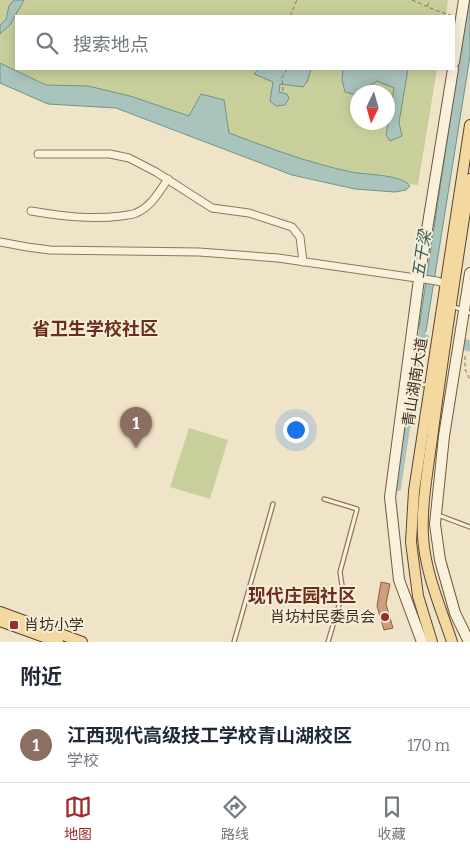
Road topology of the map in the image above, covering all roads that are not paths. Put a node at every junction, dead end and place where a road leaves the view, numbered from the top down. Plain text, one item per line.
1 (464, 0) edge
2 (465, 19) edge
3 (455, 58) edge
4 (453, 70) edge
5 (470, 125) edge
6 (38, 154) dead end
7 (470, 179) edge
8 (168, 180) junction
9 (31, 212) dead end
10 (0, 242) edge
11 (303, 262) junction
12 (470, 273) edge
13 (420, 279) junction
14 (445, 284) junction
15 (469, 290) edge
16 (452, 305) junction
17 (467, 312) edge
18 (406, 383) junction
19 (426, 385) junction
20 (324, 500) dead end
21 (273, 504) dead end
22 (436, 514) junction
23 (470, 528) edge
24 (0, 612) edge
25 (0, 621) edge
26 (423, 637) edge
27 (58, 642) edge
28 (82, 642) edge
29 (234, 642) edge
30 (328, 642) edge
31 (432, 642) edge
32 (452, 642) edge
33 (469, 642) edge

1 - 2 main road
2 - 3 main road
4 - 13 main road
5 - 14 main road, 青山湖南大道
6 - 8 street
7 - 14 main road, 青山湖南大道
8 - 9 street
8 - 11 street
10 - 11 street
11 - 13 street
12 - 15 main road
13 - 14 street
13 - 18 main road
14 - 15 lane
14 - 16 main road, 青山湖南大道
14 - 19 main road, 青山湖南大道
15 - 17 main road
16 - 17 lane
16 - 32 main road, 青山湖南大道
17 - 22 main road
18 - 19 lane
18 - 26 main road
19 - 26 main road, 青山湖南大道
20 - 30 lane
21 - 29 lane
22 - 23 lane
22 - 33 main road
24 - 28 main road
25 - 27 main road
26 - 31 main road, 青山湖南大道

